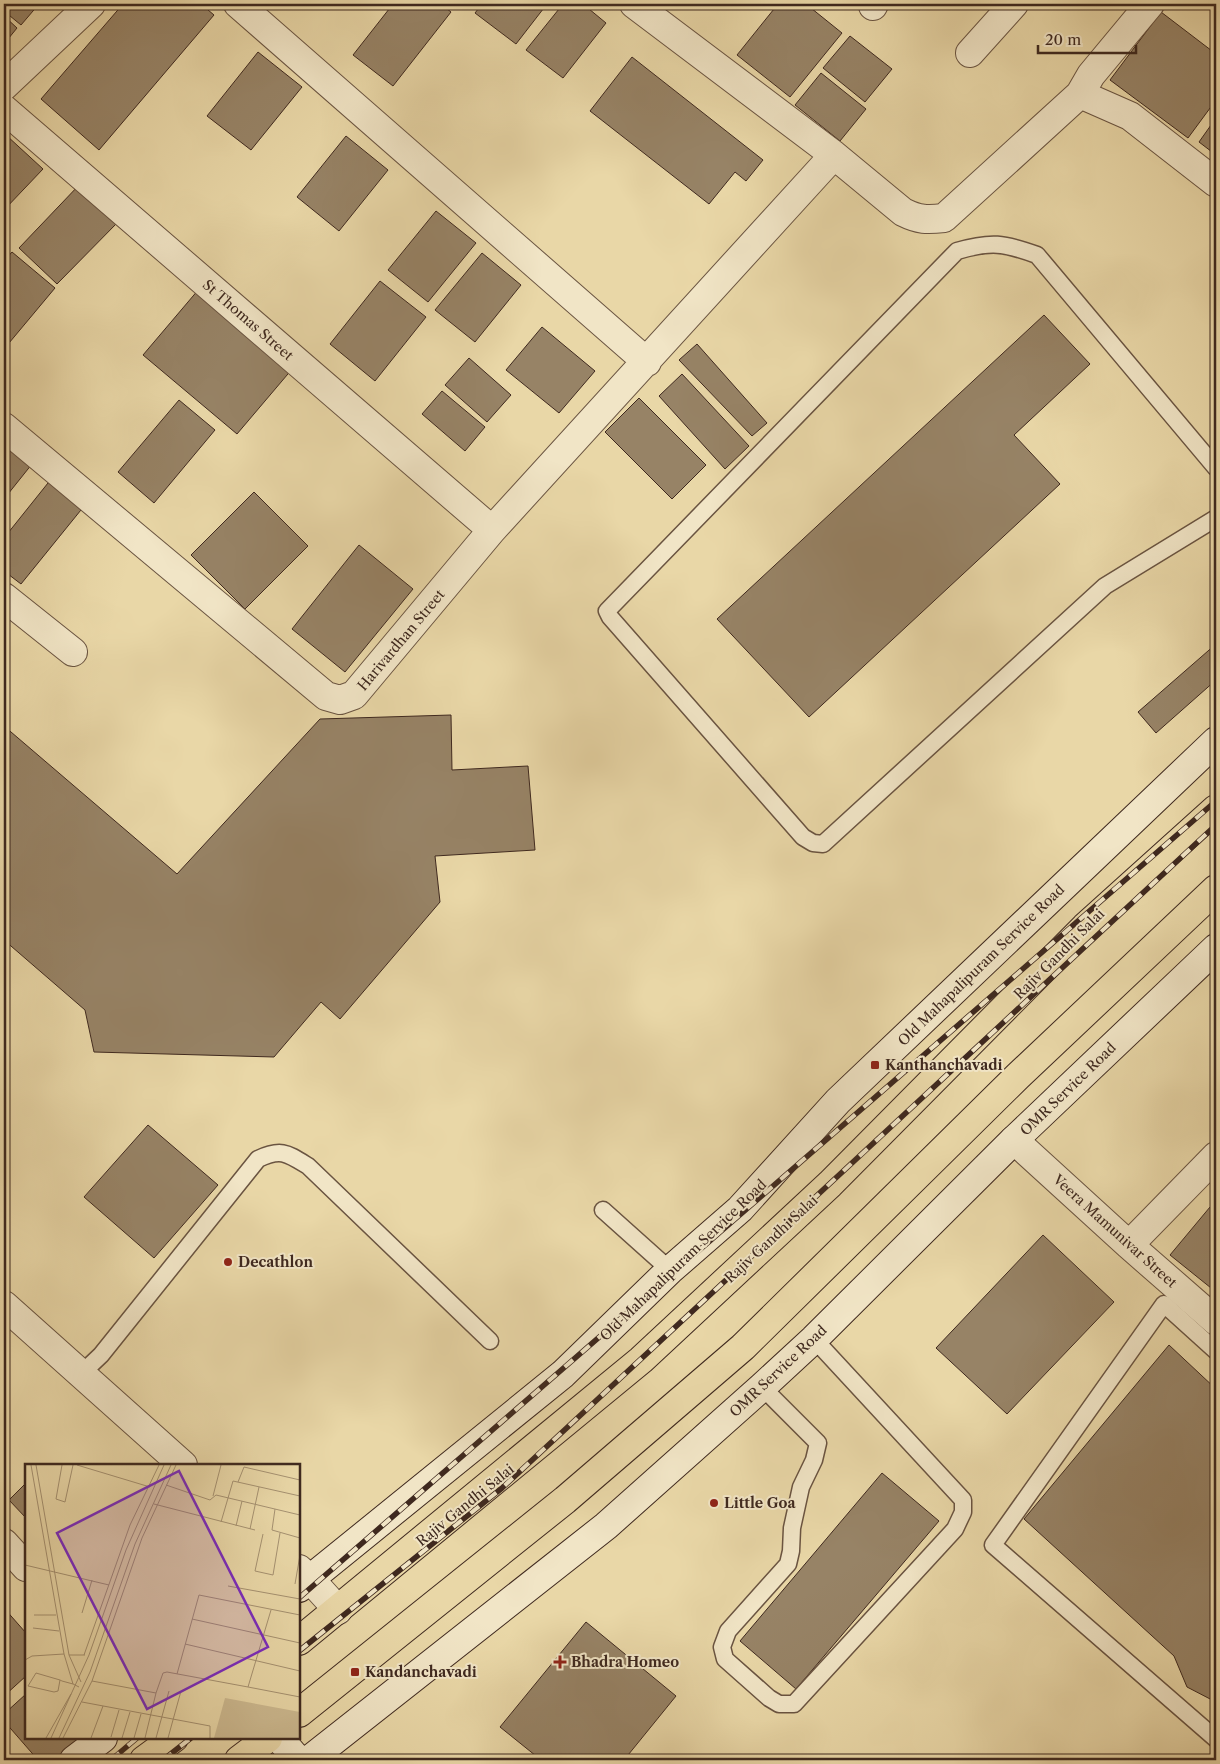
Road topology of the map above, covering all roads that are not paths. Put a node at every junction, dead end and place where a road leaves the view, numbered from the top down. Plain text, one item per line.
1 (91, 4) edge
2 (238, 4) edge
3 (634, 4) edge
4 (1014, 4) edge
5 (1150, 4) edge
6 (970, 53) dead end
7 (4, 86) edge
8 (1080, 94) junction
9 (4, 109) edge
10 (834, 155) junction
11 (1216, 183) edge
12 (647, 362) junction
13 (4, 426) edge
14 (1216, 468) edge
15 (1216, 518) edge
16 (492, 530) junction
17 (4, 597) edge
18 (73, 652) dead end
19 (1216, 740) edge
20 (1216, 808) edge
21 (1216, 889) edge
22 (1216, 948) edge
23 (1014, 1140) junction
24 (1216, 1156) edge
25 (603, 1210) dead end
26 (1129, 1246) junction
27 (670, 1270) junction
28 (4, 1305) edge
29 (1216, 1321) edge
30 (814, 1339) junction
31 (490, 1341) dead end
32 (1216, 1351) edge
33 (80, 1374) junction
34 (762, 1387) junction
35 (182, 1464) edge
36 (4, 1543) edge
37 (25, 1566) edge
38 (303, 1579) edge
39 (338, 1610) junction
40 (300, 1640) edge
41 (300, 1712) edge
42 (1216, 1738) edge
43 (102, 1739) edge
44 (173, 1739) edge
45 (267, 1739) edge
46 (280, 1739) edge
47 (74, 1760) edge
48 (144, 1760) edge
49 (239, 1760) edge
50 (298, 1760) edge
51 (309, 1760) edge

1 - 7 street
2 - 12 street
3 - 10 street
4 - 6 street
5 - 8 street
8 - 10 street
8 - 11 street
9 - 16 street, St Thomas Street
10 - 12 street, Harivardhan Street
12 - 16 street, Harivardhan Street
13 - 16 street, Harivardhan Street
14 - 15 lane
17 - 18 street
19 - 27 street, Old Mahapalipuram Service Road
20 - 39 main road, Rajiv Gandhi Salai
21 - 41 main road
22 - 23 street, OMR Service Road
23 - 26 street, Veera Mamunivar Street
23 - 30 street, OMR Service Road
24 - 26 street
25 - 27 lane
26 - 29 street, Veera Mamunivar Street
27 - 38 street, Old Mahapalipuram Service Road
28 - 33 street
30 - 34 street, OMR Service Road
30 - 34 lane
31 - 33 lane
32 - 42 lane
33 - 35 street
34 - 51 street, OMR Service Road
36 - 37 street
38 - 39 street
39 - 40 main road, Rajiv Gandhi Salai
43 - 47 street
44 - 48 main road
45 - 49 main road
46 - 50 street

